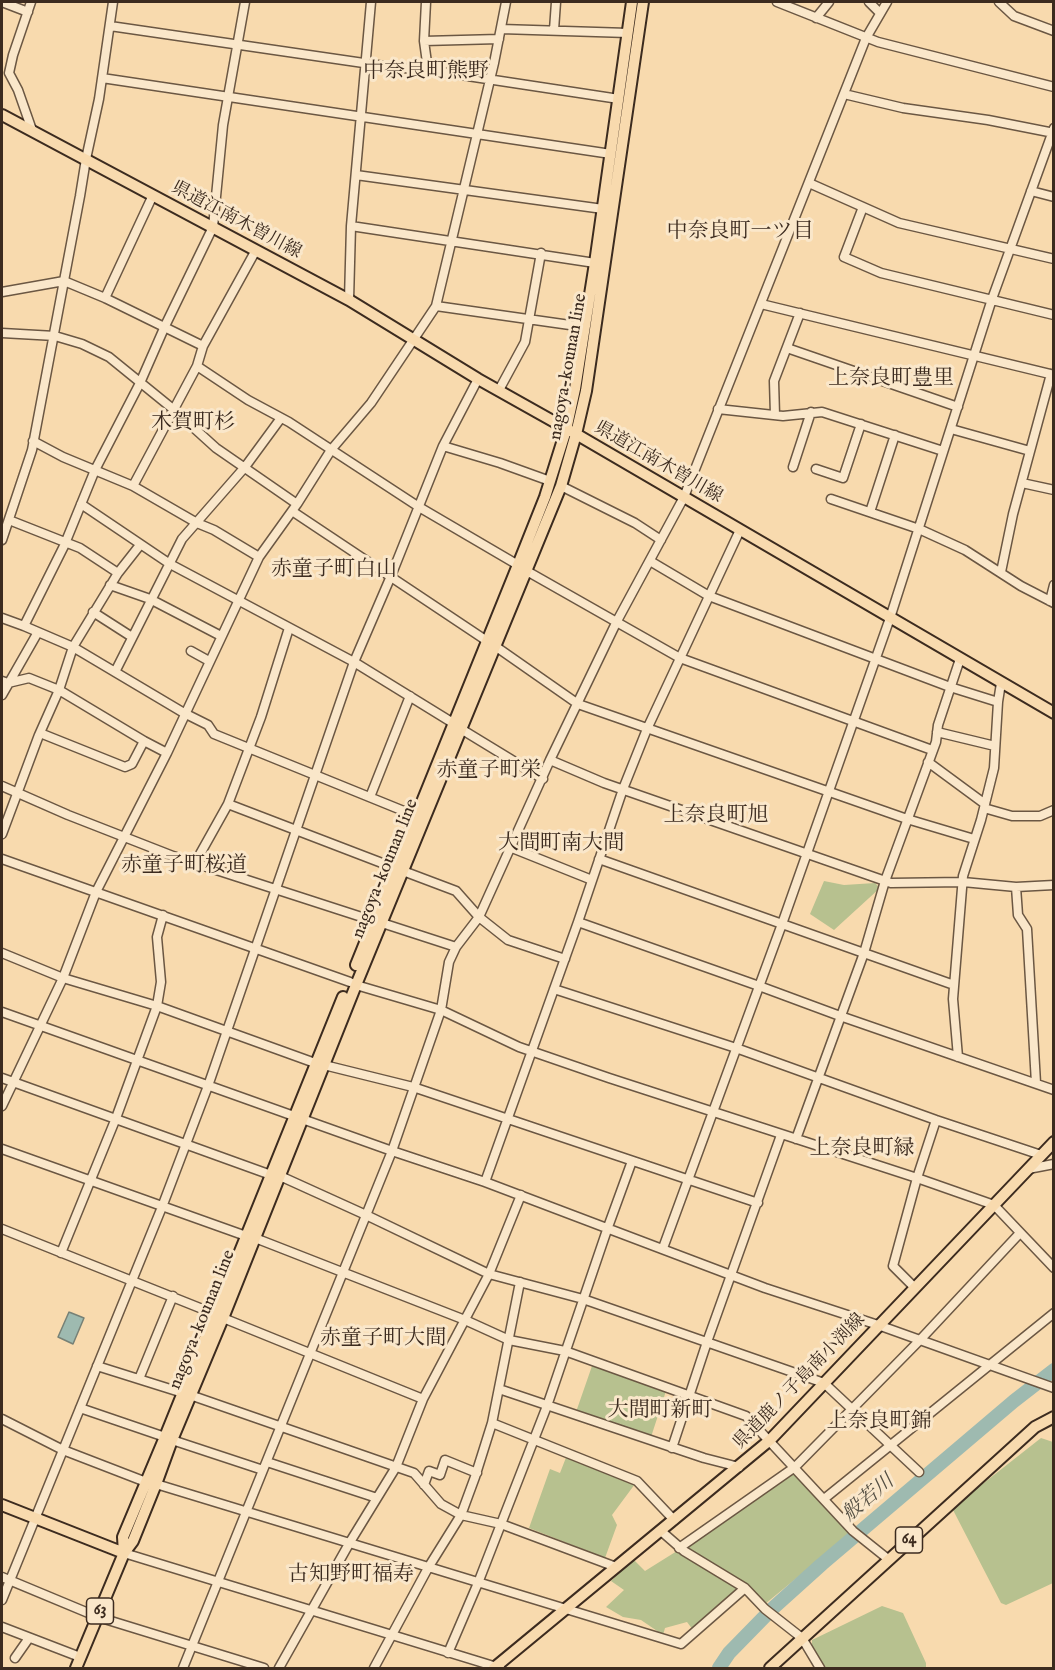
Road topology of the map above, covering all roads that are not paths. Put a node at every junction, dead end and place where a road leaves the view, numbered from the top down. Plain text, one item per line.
1 (2, 2) edge
2 (31, 2) edge
3 (113, 2) edge
4 (245, 2) edge
5 (370, 2) edge
6 (426, 2) edge
7 (506, 2) edge
8 (556, 2) edge
9 (632, 2) edge
10 (643, 2) edge
11 (777, 2) edge
12 (829, 2) edge
13 (869, 2) edge
14 (887, 2) edge
15 (999, 2) edge
16 (794, 5) edge
17 (28, 12) junction
18 (880, 13) junction
19 (816, 18) junction
20 (110, 26) junction
21 (501, 29) junction
22 (554, 30) junction
23 (1053, 32) edge
24 (628, 33) junction
25 (866, 38) junction
26 (499, 39) junction
27 (424, 41) junction
28 (237, 45) junction
29 (366, 63) junction
30 (428, 70) junction
31 (102, 78) junction
32 (490, 80) junction
33 (1053, 87) edge
34 (844, 94) junction
35 (228, 98) junction
36 (618, 99) junction
37 (2, 115) edge
38 (361, 117) junction
39 (32, 130) junction
40 (1053, 131) edge
41 (477, 134) junction
42 (611, 154) junction
43 (86, 159) junction
44 (356, 175) junction
45 (809, 183) junction
46 (462, 190) junction
47 (1031, 191) junction
48 (153, 195) junction
49 (1053, 197) edge
50 (863, 207) junction
51 (603, 209) junction
52 (351, 226) junction
53 (213, 227) junction
54 (452, 240) junction
55 (1010, 248) junction
56 (256, 250) junction
57 (540, 253) junction
58 (1053, 259) edge
59 (594, 263) junction
60 (64, 281) junction
61 (2, 292) edge
62 (105, 298) junction
63 (992, 299) junction
64 (349, 300) junction
65 (762, 304) junction
66 (436, 306) junction
67 (801, 313) junction
68 (1053, 315) edge
69 (531, 318) junction
70 (165, 326) junction
71 (584, 327) junction
72 (2, 333) edge
73 (55, 336) junction
74 (414, 339) junction
75 (203, 346) junction
76 (787, 348) junction
77 (974, 355) junction
78 (197, 366) junction
79 (1052, 374) edge
80 (478, 379) junction
81 (140, 383) junction
82 (499, 390) junction
83 (958, 407) junction
84 (173, 409) junction
85 (718, 409) junction
86 (811, 412) junction
87 (775, 415) junction
88 (281, 418) junction
89 (861, 424) junction
90 (951, 429) junction
91 (571, 432) junction
92 (895, 435) junction
93 (33, 441) junction
94 (443, 446) junction
95 (331, 450) junction
96 (944, 451) junction
97 (1030, 451) junction
98 (245, 467) junction
99 (793, 467) dead end
100 (816, 469) dead end
101 (95, 470) junction
102 (550, 482) junction
103 (1022, 483) junction
104 (133, 486) junction
105 (561, 486) junction
106 (1053, 490) edge
107 (684, 497) junction
108 (831, 499) dead end
109 (81, 504) junction
110 (419, 507) junction
111 (295, 508) junction
112 (870, 512) junction
113 (9, 520) junction
114 (197, 523) junction
115 (919, 529) junction
116 (740, 531) junction
117 (2, 540) edge
118 (662, 540) junction
119 (65, 542) junction
120 (140, 545) junction
121 (258, 557) junction
122 (650, 561) junction
123 (168, 563) junction
124 (522, 567) junction
125 (1001, 572) junction
126 (118, 573) junction
127 (391, 576) junction
128 (110, 585) junction
129 (1053, 585) edge
130 (709, 597) junction
131 (150, 599) junction
132 (238, 600) junction
133 (1052, 602) edge
134 (93, 612) junction
135 (2, 618) edge
136 (890, 618) junction
137 (617, 621) junction
138 (24, 626) junction
139 (289, 628) junction
140 (38, 632) junction
141 (220, 636) junction
142 (132, 637) junction
143 (491, 643) junction
144 (73, 647) junction
145 (191, 651) dead end
146 (680, 658) junction
147 (875, 659) junction
148 (960, 659) junction
149 (209, 661) junction
150 (354, 662) junction
151 (115, 672) junction
152 (5, 682) edge
153 (1001, 683) junction
154 (950, 687) junction
155 (59, 690) junction
156 (2, 695) edge
157 (410, 696) junction
158 (998, 702) junction
159 (578, 704) junction
160 (184, 713) junction
161 (1053, 713) edge
162 (853, 721) junction
163 (457, 726) junction
164 (647, 729) junction
165 (937, 732) junction
166 (40, 733) junction
167 (144, 741) junction
168 (995, 746) junction
169 (249, 748) junction
170 (932, 750) junction
171 (167, 753) junction
172 (550, 760) junction
173 (928, 762) junction
174 (314, 773) junction
175 (543, 779) junction
176 (2, 786) edge
177 (623, 789) junction
178 (828, 790) junction
179 (18, 792) junction
180 (370, 797) junction
181 (228, 804) junction
182 (984, 806) junction
183 (1053, 810) edge
184 (420, 818) junction
185 (907, 819) junction
186 (295, 831) junction
187 (2, 834) edge
188 (124, 836) junction
189 (974, 839) junction
190 (512, 848) junction
191 (806, 853) junction
192 (2, 859) edge
193 (599, 859) junction
194 (195, 863) junction
195 (399, 870) junction
196 (592, 880) junction
197 (885, 881) junction
198 (963, 882) junction
199 (1053, 885) edge
200 (1016, 887) junction
201 (276, 888) junction
202 (96, 892) junction
203 (163, 915) junction
204 (479, 917) junction
205 (378, 922) junction
206 (578, 922) junction
207 (782, 924) junction
208 (456, 947) junction
209 (255, 950) junction
210 (2, 953) edge
211 (864, 953) junction
212 (565, 959) junction
213 (63, 978) junction
214 (353, 983) junction
215 (954, 985) junction
216 (759, 986) junction
217 (554, 989) junction
218 (157, 1006) junction
219 (441, 1010) junction
220 (2, 1012) edge
221 (840, 1016) junction
222 (39, 1027) junction
223 (228, 1031) junction
224 (736, 1048) junction
225 (531, 1051) junction
226 (958, 1057) junction
227 (136, 1061) junction
228 (320, 1064) junction
229 (817, 1077) junction
230 (2, 1078) edge
231 (12, 1082) junction
232 (1036, 1083) junction
233 (208, 1086) junction
234 (413, 1087) junction
235 (1053, 1090) edge
236 (2, 1106) edge
237 (714, 1112) junction
238 (299, 1117) junction
239 (116, 1118) junction
240 (508, 1119) junction
241 (936, 1120) junction
242 (781, 1135) junction
243 (796, 1139) junction
244 (1053, 1142) edge
245 (187, 1144) junction
246 (2, 1149) edge
247 (392, 1151) junction
248 (1041, 1155) junction
249 (632, 1161) junction
250 (1053, 1164) edge
251 (1028, 1169) junction
252 (275, 1176) junction
253 (917, 1178) junction
254 (688, 1179) junction
255 (89, 1181) junction
256 (485, 1182) junction
257 (521, 1195) junction
258 (758, 1203) junction
259 (994, 1205) junction
260 (162, 1207) junction
261 (366, 1215) junction
262 (608, 1227) junction
263 (2, 1229) edge
264 (1020, 1233) junction
265 (250, 1237) junction
266 (663, 1248) junction
267 (61, 1253) junction
268 (1053, 1268) edge
269 (342, 1273) junction
270 (489, 1274) junction
271 (732, 1276) junction
272 (131, 1280) junction
273 (520, 1282) junction
274 (914, 1287) junction
275 (173, 1296) junction
276 (583, 1299) junction
277 (1053, 1313) edge
278 (219, 1316) junction
279 (465, 1320) junction
280 (878, 1325) junction
281 (509, 1340) junction
282 (920, 1340) junction
283 (707, 1342) junction
284 (565, 1351) junction
285 (310, 1353) junction
286 (990, 1365) junction
287 (97, 1366) junction
288 (139, 1379) junction
289 (824, 1383) junction
290 (1053, 1388) edge
291 (499, 1389) junction
292 (187, 1394) junction
293 (690, 1395) junction
294 (423, 1399) junction
295 (547, 1406) junction
296 (80, 1408) junction
297 (851, 1408) junction
298 (1053, 1417) edge
299 (2, 1419) edge
300 (492, 1423) junction
301 (281, 1426) junction
302 (169, 1438) junction
303 (534, 1439) junction
304 (770, 1440) junction
305 (891, 1447) junction
306 (672, 1448) junction
307 (63, 1450) junction
308 (265, 1466) junction
309 (396, 1467) junction
310 (739, 1467) junction
311 (795, 1467) junction
312 (920, 1472) dead end
313 (477, 1473) junction
314 (151, 1483) junction
315 (424, 1485) junction
316 (377, 1498) junction
317 (824, 1499) junction
318 (2, 1505) edge
319 (247, 1512) junction
320 (461, 1515) junction
321 (34, 1518) junction
322 (674, 1520) junction
323 (501, 1524) junction
324 (661, 1531) junction
325 (350, 1542) junction
326 (679, 1548) junction
327 (124, 1553) junction
328 (888, 1559) junction
329 (616, 1567) junction
330 (428, 1568) junction
331 (5, 1578) edge
332 (218, 1582) junction
333 (478, 1583) junction
334 (745, 1588) junction
335 (2, 1600) edge
336 (564, 1610) junction
337 (312, 1611) junction
338 (98, 1617) junction
339 (2, 1627) edge
340 (392, 1635) junction
341 (29, 1638) junction
342 (802, 1638) junction
343 (192, 1646) junction
344 (448, 1653) junction
345 (15, 1658) dead end
346 (77, 1666) edge
347 (183, 1668) edge
348 (264, 1668) edge
349 (279, 1668) edge
350 (374, 1668) edge
351 (497, 1668) edge
352 (770, 1668) edge
353 (820, 1668) edge

1 - 17 street
2 - 17 street
3 - 20 street
4 - 28 street
5 - 29 street
6 - 27 street
7 - 21 street
8 - 22 street
9 - 24 main road, nagoya-kounan line / 63
10 - 91 main road, nagoya-kounan line / 63
11 - 16 street
12 - 19 street
13 - 18 street
14 - 18 street
15 - 23 street
16 - 19 street
17 - 39 street
18 - 25 street
19 - 25 street
20 - 28 street
20 - 31 street
21 - 22 street
21 - 26 street
22 - 24 street
24 - 36 main road, nagoya-kounan line / 63
25 - 33 street
25 - 34 street
26 - 27 street
26 - 32 street
27 - 30 street
28 - 29 street
28 - 35 street
29 - 30 street
29 - 38 street
30 - 32 street
31 - 35 street
31 - 43 street
32 - 36 street
32 - 41 street
34 - 40 street
34 - 45 street
35 - 38 street
35 - 53 street
36 - 42 main road, nagoya-kounan line / 63
37 - 39 main road, 県道江南木曽川線
38 - 41 street
38 - 44 street
39 - 43 main road, 県道江南木曽川線
40 - 47 street
41 - 42 street
41 - 46 street
42 - 51 main road, nagoya-kounan line / 63
43 - 48 main road, 県道江南木曽川線
43 - 60 street
44 - 46 street
44 - 52 street
45 - 50 street
45 - 65 street
46 - 51 street
46 - 54 street
47 - 49 street
47 - 55 street
48 - 53 main road, 県道江南木曽川線
48 - 62 street
50 - 55 street
50 - 63 street
51 - 59 main road, nagoya-kounan line / 63
52 - 54 street
52 - 64 street
53 - 56 main road, 県道江南木曽川線
53 - 70 street
54 - 57 street
54 - 66 street
55 - 58 street
55 - 63 street
56 - 64 main road, 県道江南木曽川線
56 - 75 street
57 - 59 street
57 - 69 street
59 - 71 main road, nagoya-kounan line / 63
60 - 61 street
60 - 62 street
60 - 73 street
62 - 70 street
63 - 68 street
63 - 77 street
64 - 74 main road, 県道江南木曽川線
65 - 67 street
65 - 85 street
66 - 69 street
66 - 74 street
67 - 76 street
67 - 77 street
69 - 71 street
69 - 82 street
70 - 75 street
70 - 81 street
71 - 91 main road, nagoya-kounan line / 63
72 - 73 street
73 - 81 street
73 - 93 street
74 - 80 main road, 県道江南木曽川線
74 - 95 street
75 - 78 street
76 - 83 street
76 - 87 street
77 - 79 street
77 - 83 street
78 - 84 street
78 - 88 street
79 - 97 street
80 - 82 main road, 県道江南木曽川線
80 - 94 street
81 - 84 street
81 - 101 street
82 - 91 main road, 県道江南木曽川線
83 - 90 street
84 - 98 street
84 - 104 street
85 - 87 street
85 - 107 street
86 - 87 street
86 - 89 street
86 - 99 street
88 - 95 street
88 - 98 street
89 - 92 street
89 - 100 street
90 - 96 street
90 - 97 street
91 - 102 main road, nagoya-kounan line / 63
91 - 105 main road, nagoya-kounan line / 63
91 - 107 main road, 県道江南木曽川線
92 - 96 street
92 - 112 street
93 - 101 street
93 - 113 street
94 - 102 street
94 - 110 street
95 - 110 street
95 - 111 street
96 - 115 street
97 - 103 street
98 - 111 street
98 - 114 street
101 - 104 street
101 - 109 street
102 - 124 main road, nagoya-kounan line / 63
103 - 106 street
103 - 125 street
104 - 114 street
105 - 118 street
105 - 124 main road, nagoya-kounan line / 63
107 - 116 main road, 県道江南木曽川線
107 - 118 street
108 - 112 street
109 - 119 street
109 - 120 street
110 - 124 street
110 - 127 street
111 - 121 street
111 - 127 street
112 - 115 street
113 - 117 street
113 - 119 street
114 - 121 street
114 - 123 street
115 - 125 street
115 - 136 street
116 - 130 street
116 - 136 main road, 県道江南木曽川線
118 - 122 street
119 - 126 street
119 - 138 street
120 - 123 street
120 - 126 street
121 - 132 street
122 - 130 street
122 - 137 street
123 - 131 street
123 - 132 street
124 - 137 street
124 - 143 main road, nagoya-kounan line / 63
125 - 133 street
126 - 128 street
127 - 143 street
127 - 150 street
128 - 131 street
128 - 134 street
129 - 133 street
130 - 146 street
130 - 147 street
131 - 141 street
131 - 142 street
132 - 139 street
132 - 141 street
134 - 142 street
134 - 144 street
135 - 138 street
136 - 147 street
136 - 148 main road, 県道江南木曽川線
137 - 146 street
137 - 159 street
138 - 140 street
139 - 150 street
139 - 169 street
140 - 144 street
140 - 152 street
141 - 149 street
142 - 151 street
143 - 159 street
143 - 163 main road, nagoya-kounan line / 63
144 - 151 street
144 - 155 street
145 - 149 street
146 - 162 street
146 - 164 street
147 - 154 street
147 - 162 street
148 - 153 main road, 県道江南木曽川線
148 - 154 street
149 - 160 street
150 - 157 street
150 - 174 street
151 - 160 street
152 - 155 street
152 - 156 street
153 - 158 street
153 - 161 main road, 県道江南木曽川線
154 - 158 street
154 - 165 street
155 - 166 street
155 - 167 street
157 - 163 street
157 - 180 street
158 - 168 street
159 - 164 street
159 - 172 street
160 - 169 street
160 - 171 street
162 - 170 street
162 - 178 street
163 - 175 street
163 - 184 main road, nagoya-kounan line / 63
164 - 177 street
164 - 178 street
165 - 168 street
165 - 170 street
166 - 167 street
166 - 179 street
167 - 171 street
168 - 182 street
169 - 174 street
169 - 181 street
170 - 173 street
171 - 188 street
172 - 175 street
172 - 177 street
173 - 182 street
173 - 185 street
174 - 180 street
174 - 186 street
175 - 190 street
176 - 179 street
177 - 191 street
177 - 193 street
178 - 185 street
178 - 191 street
179 - 187 street
179 - 188 street
180 - 184 street
181 - 186 street
181 - 194 street
182 - 183 street
182 - 189 street
184 - 195 main road, nagoya-kounan line / 63
185 - 189 street
185 - 197 street
186 - 195 street
186 - 201 street
188 - 194 street
188 - 202 street
189 - 198 street
190 - 196 street
190 - 204 street
191 - 197 street
191 - 207 street
192 - 202 street
193 - 196 street
193 - 207 street
194 - 201 street
195 - 204 street
195 - 205 main road, nagoya-kounan line / 63
196 - 206 street
197 - 198 street
197 - 211 street
198 - 200 street
198 - 215 street
199 - 200 street
200 - 232 street
201 - 205 street
201 - 209 street
202 - 203 street
202 - 213 street
203 - 209 street
203 - 218 street
204 - 208 street
204 - 212 street
205 - 208 street
205 - 214 main road, nagoya-kounan line / 63
206 - 212 street
206 - 216 street
207 - 211 street
207 - 216 street
208 - 219 street
209 - 214 street
209 - 223 street
210 - 213 street
211 - 215 street
211 - 221 street
212 - 217 street
213 - 218 street
213 - 222 street
214 - 219 street
214 - 228 main road, nagoya-kounan line / 63
215 - 226 street
216 - 221 street
216 - 224 street
217 - 224 street
217 - 225 street
218 - 223 street
218 - 227 street
219 - 225 street
219 - 234 street
220 - 222 street
221 - 226 street
221 - 229 street
222 - 227 street
222 - 231 street
223 - 228 street
223 - 233 street
224 - 229 street
224 - 237 street
225 - 237 street
225 - 240 street
226 - 232 street
227 - 233 street
227 - 239 street
228 - 234 street
228 - 238 main road, nagoya-kounan line / 63
229 - 241 street
229 - 243 street
230 - 231 street
231 - 236 street
231 - 239 street
232 - 235 street
233 - 238 street
233 - 245 street
234 - 240 street
234 - 247 street
237 - 242 street
237 - 254 street
238 - 247 street
238 - 252 main road, nagoya-kounan line / 63
239 - 245 street
239 - 255 street
240 - 249 street
240 - 256 street
241 - 248 street
241 - 253 street
242 - 243 street
242 - 258 street
243 - 253 street
244 - 248 main road, 県道鹿ノ子島南小渕線
245 - 252 street
245 - 260 street
246 - 255 street
247 - 256 street
247 - 261 street
248 - 251 main road, 県道鹿ノ子島南小渕線
249 - 254 street
249 - 262 street
250 - 251 street
251 - 259 main road, 県道鹿ノ子島南小渕線
252 - 261 street
252 - 265 main road, nagoya-kounan line / 63
253 - 259 street
253 - 274 street
254 - 258 street
254 - 266 street
255 - 260 street
255 - 267 street
256 - 257 street
257 - 262 street
257 - 270 street
258 - 271 street
259 - 264 street
259 - 274 main road, 県道鹿ノ子島南小渕線
260 - 265 street
260 - 272 street
261 - 269 street
261 - 270 street
262 - 266 street
262 - 276 street
263 - 267 street
264 - 268 street
264 - 282 street
265 - 269 street
265 - 278 main road, nagoya-kounan line / 63
266 - 271 street
267 - 272 street
269 - 279 street
269 - 285 street
270 - 273 street
270 - 279 street
271 - 280 street
271 - 283 street
272 - 275 street
272 - 287 street
273 - 276 street
273 - 281 street
274 - 280 main road, 県道鹿ノ子島南小渕線
275 - 278 street
275 - 288 street
276 - 283 street
276 - 284 street
277 - 286 street
278 - 285 street
278 - 292 main road, nagoya-kounan line / 63
279 - 281 street
279 - 294 street
280 - 282 street
280 - 289 main road, 県道鹿ノ子島南小渕線
281 - 284 street
281 - 291 street
282 - 286 street
282 - 297 street
283 - 289 street
283 - 293 street
284 - 293 street
284 - 295 street
285 - 294 street
285 - 301 street
286 - 290 street
286 - 305 street
287 - 288 street
287 - 296 street
288 - 292 street
289 - 297 street
289 - 304 main road, 県道鹿ノ子島南小渕線
291 - 295 street
291 - 300 street
292 - 301 street
292 - 302 main road, nagoya-kounan line / 63
293 - 304 street
293 - 306 street
294 - 309 street
295 - 303 street
295 - 306 street
296 - 302 street
296 - 307 street
297 - 305 street
297 - 311 street
298 - 328 main road, 64
299 - 307 street
300 - 303 street
300 - 313 street
301 - 308 street
301 - 309 street
302 - 308 street
302 - 314 main road, nagoya-kounan line / 63
303 - 322 street
303 - 323 street
304 - 310 main road, 県道鹿ノ子島南小渕線
304 - 311 street
305 - 312 street
305 - 317 street
306 - 310 street
307 - 314 street
307 - 321 street
308 - 316 street
308 - 319 street
309 - 315 street
309 - 316 street
310 - 322 main road, 県道鹿ノ子島南小渕線
311 - 317 street
311 - 326 street
313 - 315 street
313 - 320 street
314 - 319 street
314 - 327 main road, nagoya-kounan line / 63
315 - 320 street
316 - 325 street
317 - 328 street
318 - 321 main road
319 - 325 street
319 - 332 street
320 - 323 street
320 - 330 street
321 - 327 main road
321 - 331 street
322 - 324 main road, 県道鹿ノ子島南小渕線
323 - 329 street
323 - 333 street
324 - 326 street
324 - 329 main road, 県道鹿ノ子島南小渕線
325 - 330 street
325 - 337 street
326 - 334 street
327 - 332 street
327 - 338 main road, nagoya-kounan line / 63
328 - 342 main road, 64
329 - 336 main road, 県道鹿ノ子島南小渕線
330 - 333 street
330 - 340 street
331 - 335 street
331 - 338 street
332 - 337 street
332 - 343 street
333 - 336 street
333 - 344 street
334 - 336 street
334 - 342 street
336 - 351 main road, 県道鹿ノ子島南小渕線
337 - 340 street
337 - 349 street
338 - 343 street
338 - 346 main road, nagoya-kounan line / 63
339 - 341 street
340 - 344 street
340 - 350 street
341 - 345 street
341 - 346 street
342 - 352 main road, 64
342 - 353 street
343 - 347 street
343 - 348 street
344 - 351 street

